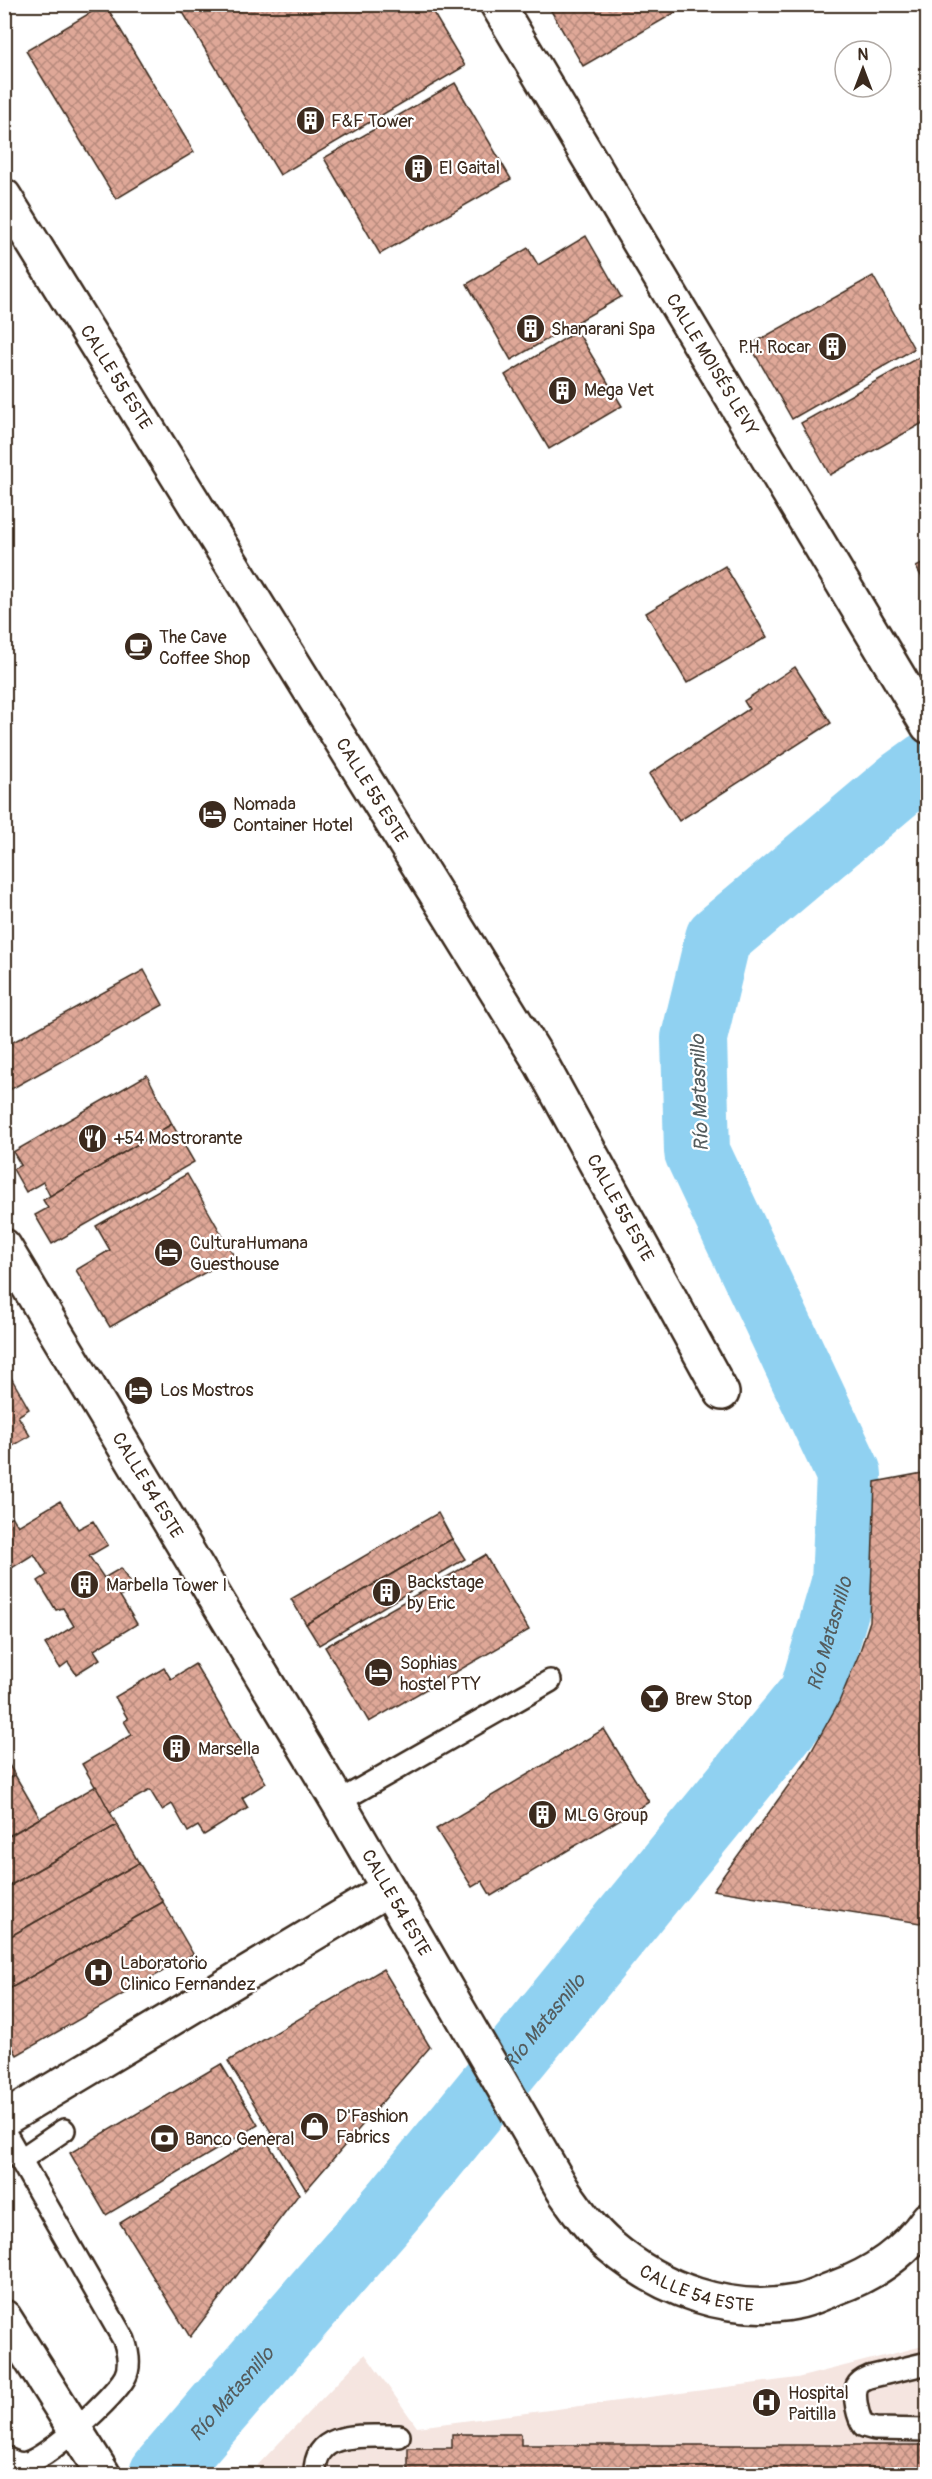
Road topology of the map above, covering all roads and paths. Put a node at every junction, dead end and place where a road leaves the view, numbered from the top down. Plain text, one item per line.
1 (497, 4) edge
2 (4, 196) edge
3 (927, 726) edge
4 (4, 1246) edge
5 (722, 1393) dead end
6 (550, 1681) dead end
7 (338, 1802) junction
8 (388, 1889) junction
9 (4, 2120) edge
10 (64, 2130) dead end
11 (4, 2131) edge
12 (20, 2160) junction
13 (927, 2218) edge
14 (4, 2317) edge
15 (927, 2363) edge
16 (927, 2430) edge
17 (399, 2436) dead end
18 (82, 2438) junction
19 (4, 2457) edge
20 (103, 2475) edge
21 (315, 2475) edge

1 - 3 street, CALLE MOISÉS LEVY
2 - 5 street, CALLE 55 ESTE
4 - 7 street, CALLE 54 ESTE
6 - 7 lane
7 - 8 street, CALLE 54 ESTE
8 - 9 street
8 - 13 street, CALLE 54 ESTE
10 - 12 lane
11 - 12 lane
12 - 18 lane
14 - 18 street
15 - 16 lane
17 - 21 lane
18 - 19 lane
18 - 20 street

